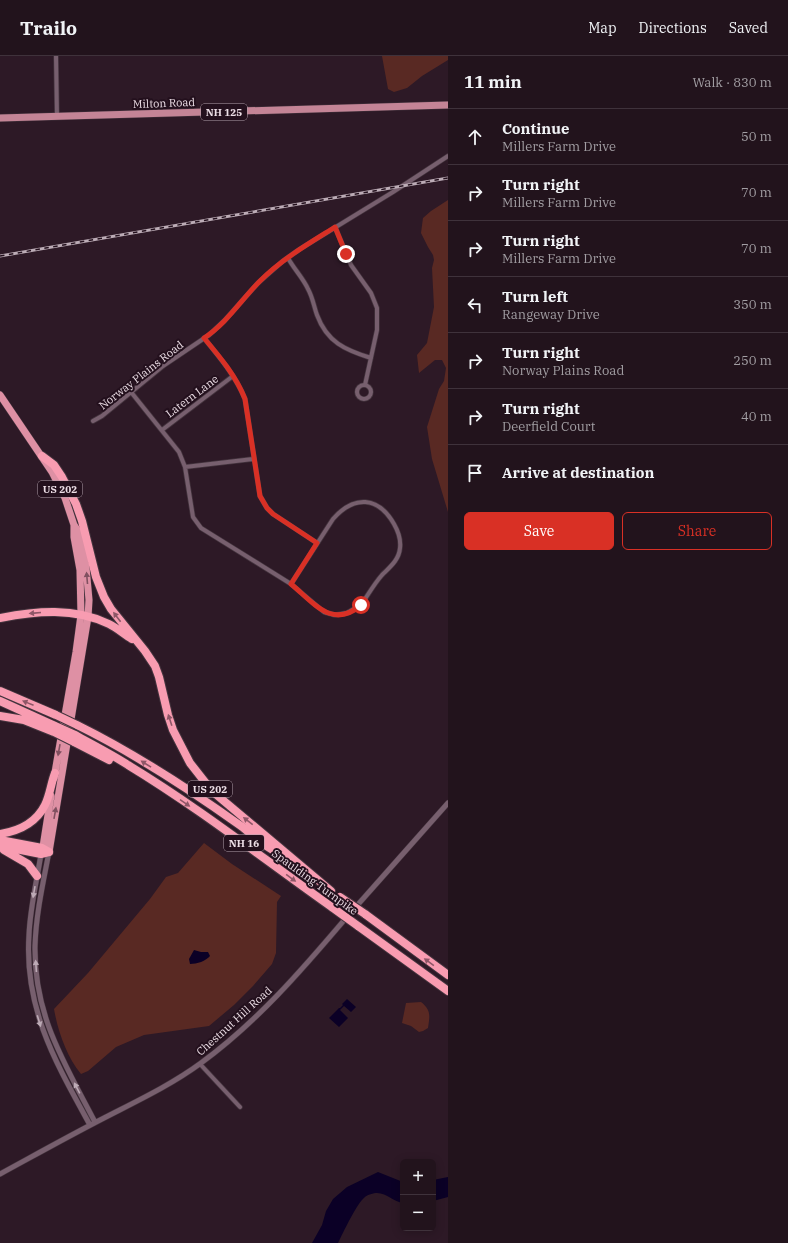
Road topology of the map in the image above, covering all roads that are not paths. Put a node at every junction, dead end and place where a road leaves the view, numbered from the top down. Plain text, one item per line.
1 (56, 56) edge
2 (448, 105) edge
3 (57, 117) junction
4 (0, 118) edge
5 (448, 156) edge
6 (335, 227) junction
7 (288, 258) junction
8 (204, 338) junction
9 (370, 358) junction
10 (233, 376) junction
11 (364, 385) dead end
12 (132, 392) junction
13 (0, 395) edge
14 (93, 421) dead end
15 (162, 430) junction
16 (42, 456) junction
17 (253, 459) junction
18 (185, 467) junction
19 (317, 543) junction
20 (291, 584) junction
21 (84, 616) junction
22 (0, 618) edge
23 (142, 647) junction
24 (0, 691) edge
25 (0, 701) edge
26 (0, 716) edge
27 (54, 729) junction
28 (55, 772) junction
29 (448, 803) edge
30 (0, 834) edge
31 (0, 840) edge
32 (0, 847) edge
33 (44, 851) junction
34 (37, 876) junction
35 (331, 891) junction
36 (448, 976) edge
37 (448, 991) edge
38 (200, 1064) junction
39 (240, 1107) dead end
40 (95, 1122) junction
41 (90, 1125) junction
42 (0, 1174) edge

1 - 3 street
2 - 3 main road, Milton Road / NH 125
3 - 4 main road, Milton Road / NH 125
5 - 6 street, Norway Plains Road
6 - 7 street, Norway Plains Road
6 - 9 street
7 - 8 street, Norway Plains Road
7 - 9 street
8 - 10 street
8 - 12 street, Norway Plains Road
9 - 11 street
10 - 15 street, Latern Lane
10 - 17 street
12 - 14 street, Norway Plains Road
12 - 15 street
13 - 16 highway, US 202
15 - 18 street
16 - 21 highway, US 202
23 -> 16 highway, US 202
17 - 18 street
17 - 19 street
18 - 20 street
19 - 20 street
19 - 20 street
21 -> 22 highway
21 - 23 highway
21 -> 28 highway
33 -> 21 highway
35 -> 23 highway, US 202
35 -> 24 highway, Spaulding Turnpike / NH 16, bridge
25 - 27 highway, Spaulding Turnpike / NH 16
26 - 27 highway
27 -> 37 highway, Spaulding Turnpike / NH 16, bridge
28 - 30 highway
28 - 33 highway
29 - 38 street, Chestnut Hill Road
31 - 33 highway
32 - 33 highway
32 - 34 highway
33 - 34 street
40 -> 33 street
34 -> 41 street
36 -> 35 highway, Spaulding Turnpike / NH 16, bridge
38 - 39 street
38 - 40 street, Chestnut Hill Road
40 - 41 street, Chestnut Hill Road
41 - 42 street, Chestnut Hill Road

